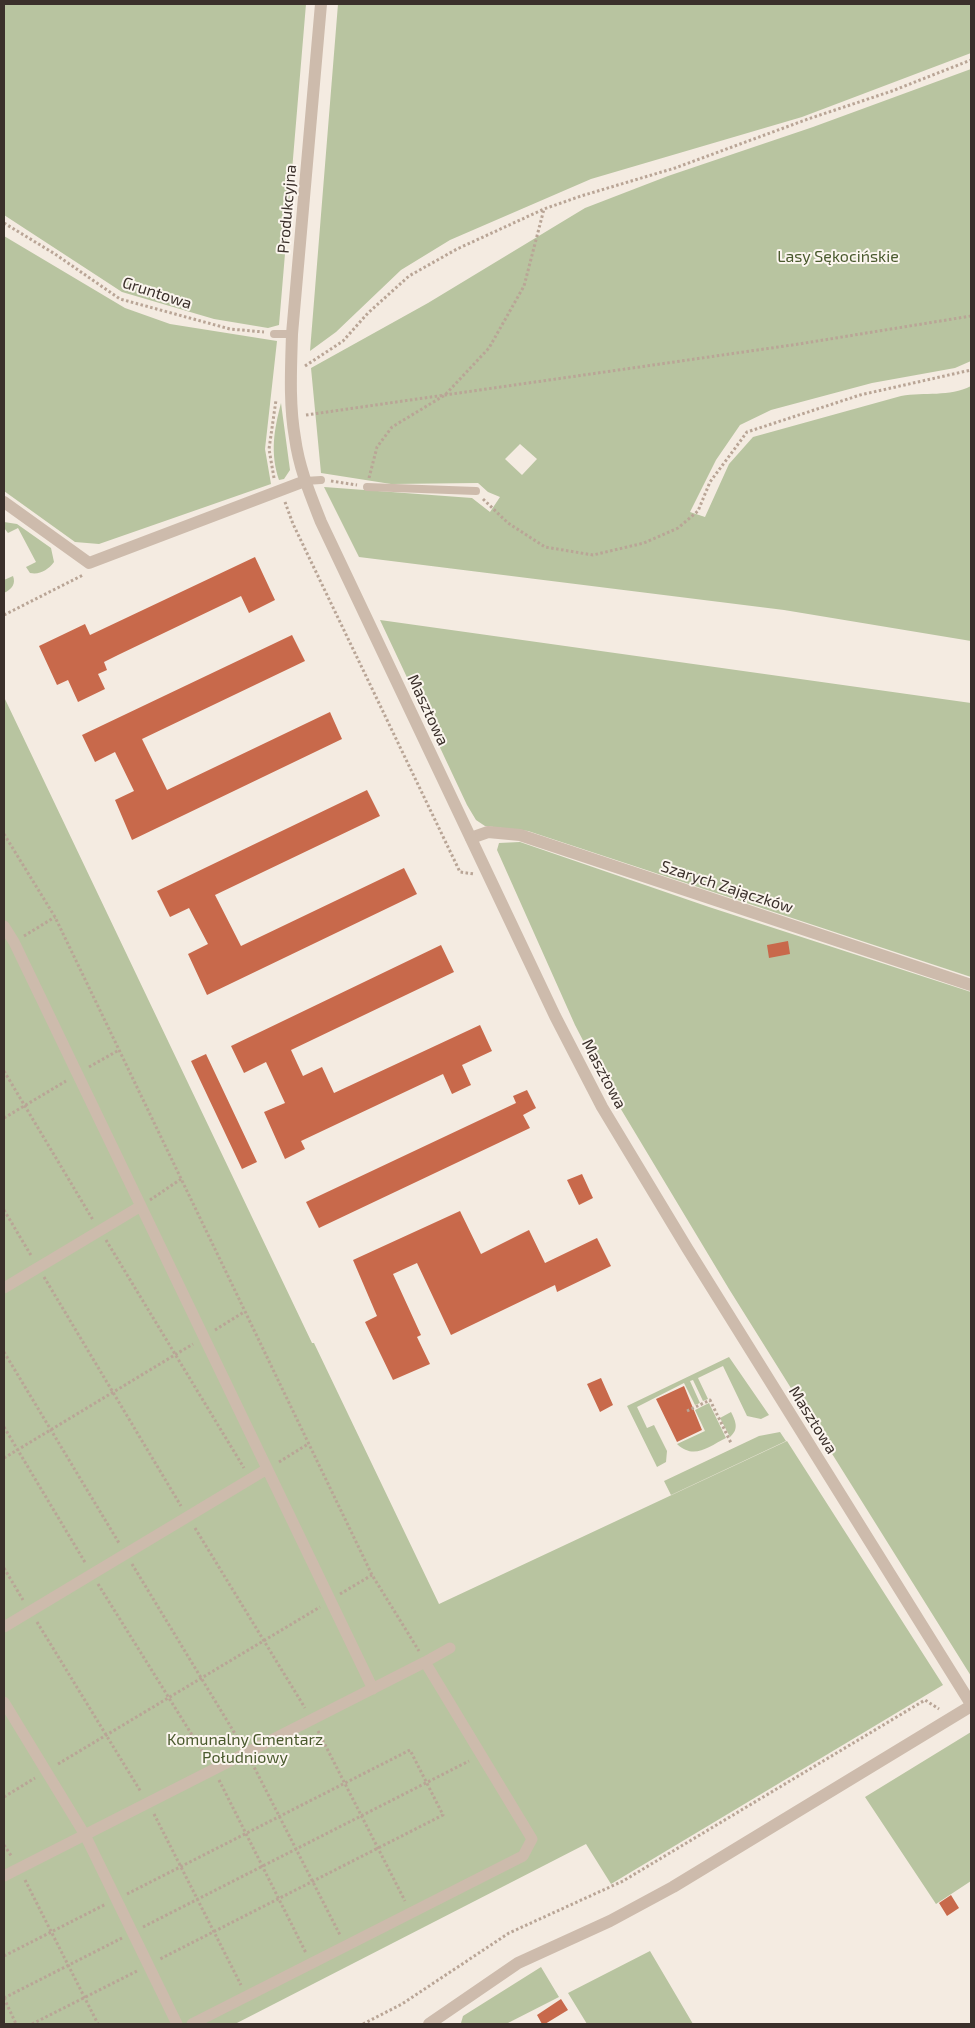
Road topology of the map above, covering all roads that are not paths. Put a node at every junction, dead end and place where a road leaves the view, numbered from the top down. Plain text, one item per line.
1 (321, 4) edge
2 (274, 334) road end
3 (292, 334) junction
4 (293, 417) joint
5 (321, 480) road end
6 (305, 481) junction
7 (367, 487) road end
8 (476, 491) road end
9 (4, 502) edge
10 (471, 838) junction
11 (4, 926) edge
12 (9, 945) edge
13 (971, 985) edge
14 (141, 1206) junction
15 (4, 1288) edge
16 (267, 1469) junction
17 (4, 1627) edge
18 (450, 1648) dead end
19 (425, 1662) junction
20 (373, 1689) junction
21 (4, 1702) edge
22 (971, 1705) edge
23 (85, 1835) junction
24 (4, 1876) edge
25 (177, 2024) edge
26 (192, 2024) edge
27 (429, 2024) edge

1 - 3 street, Produkcyjna
2 - 3 lane
3 - 4 street, Produkcyjna
4 - 6 street, Masztowa
5 - 6 lane
6 - 9 street
6 - 10 street, Masztowa
7 - 8 lane
10 - 13 street, Szarych Zajączków
10 - 22 street, Masztowa
11 - 12 street
12 - 14 street
14 - 15 street
14 - 16 street
16 - 17 street
16 - 20 street
18 - 19 street
19 - 20 street
19 - 26 street
20 - 23 street
21 - 23 street
22 - 27 street
23 - 24 street
23 - 25 street

